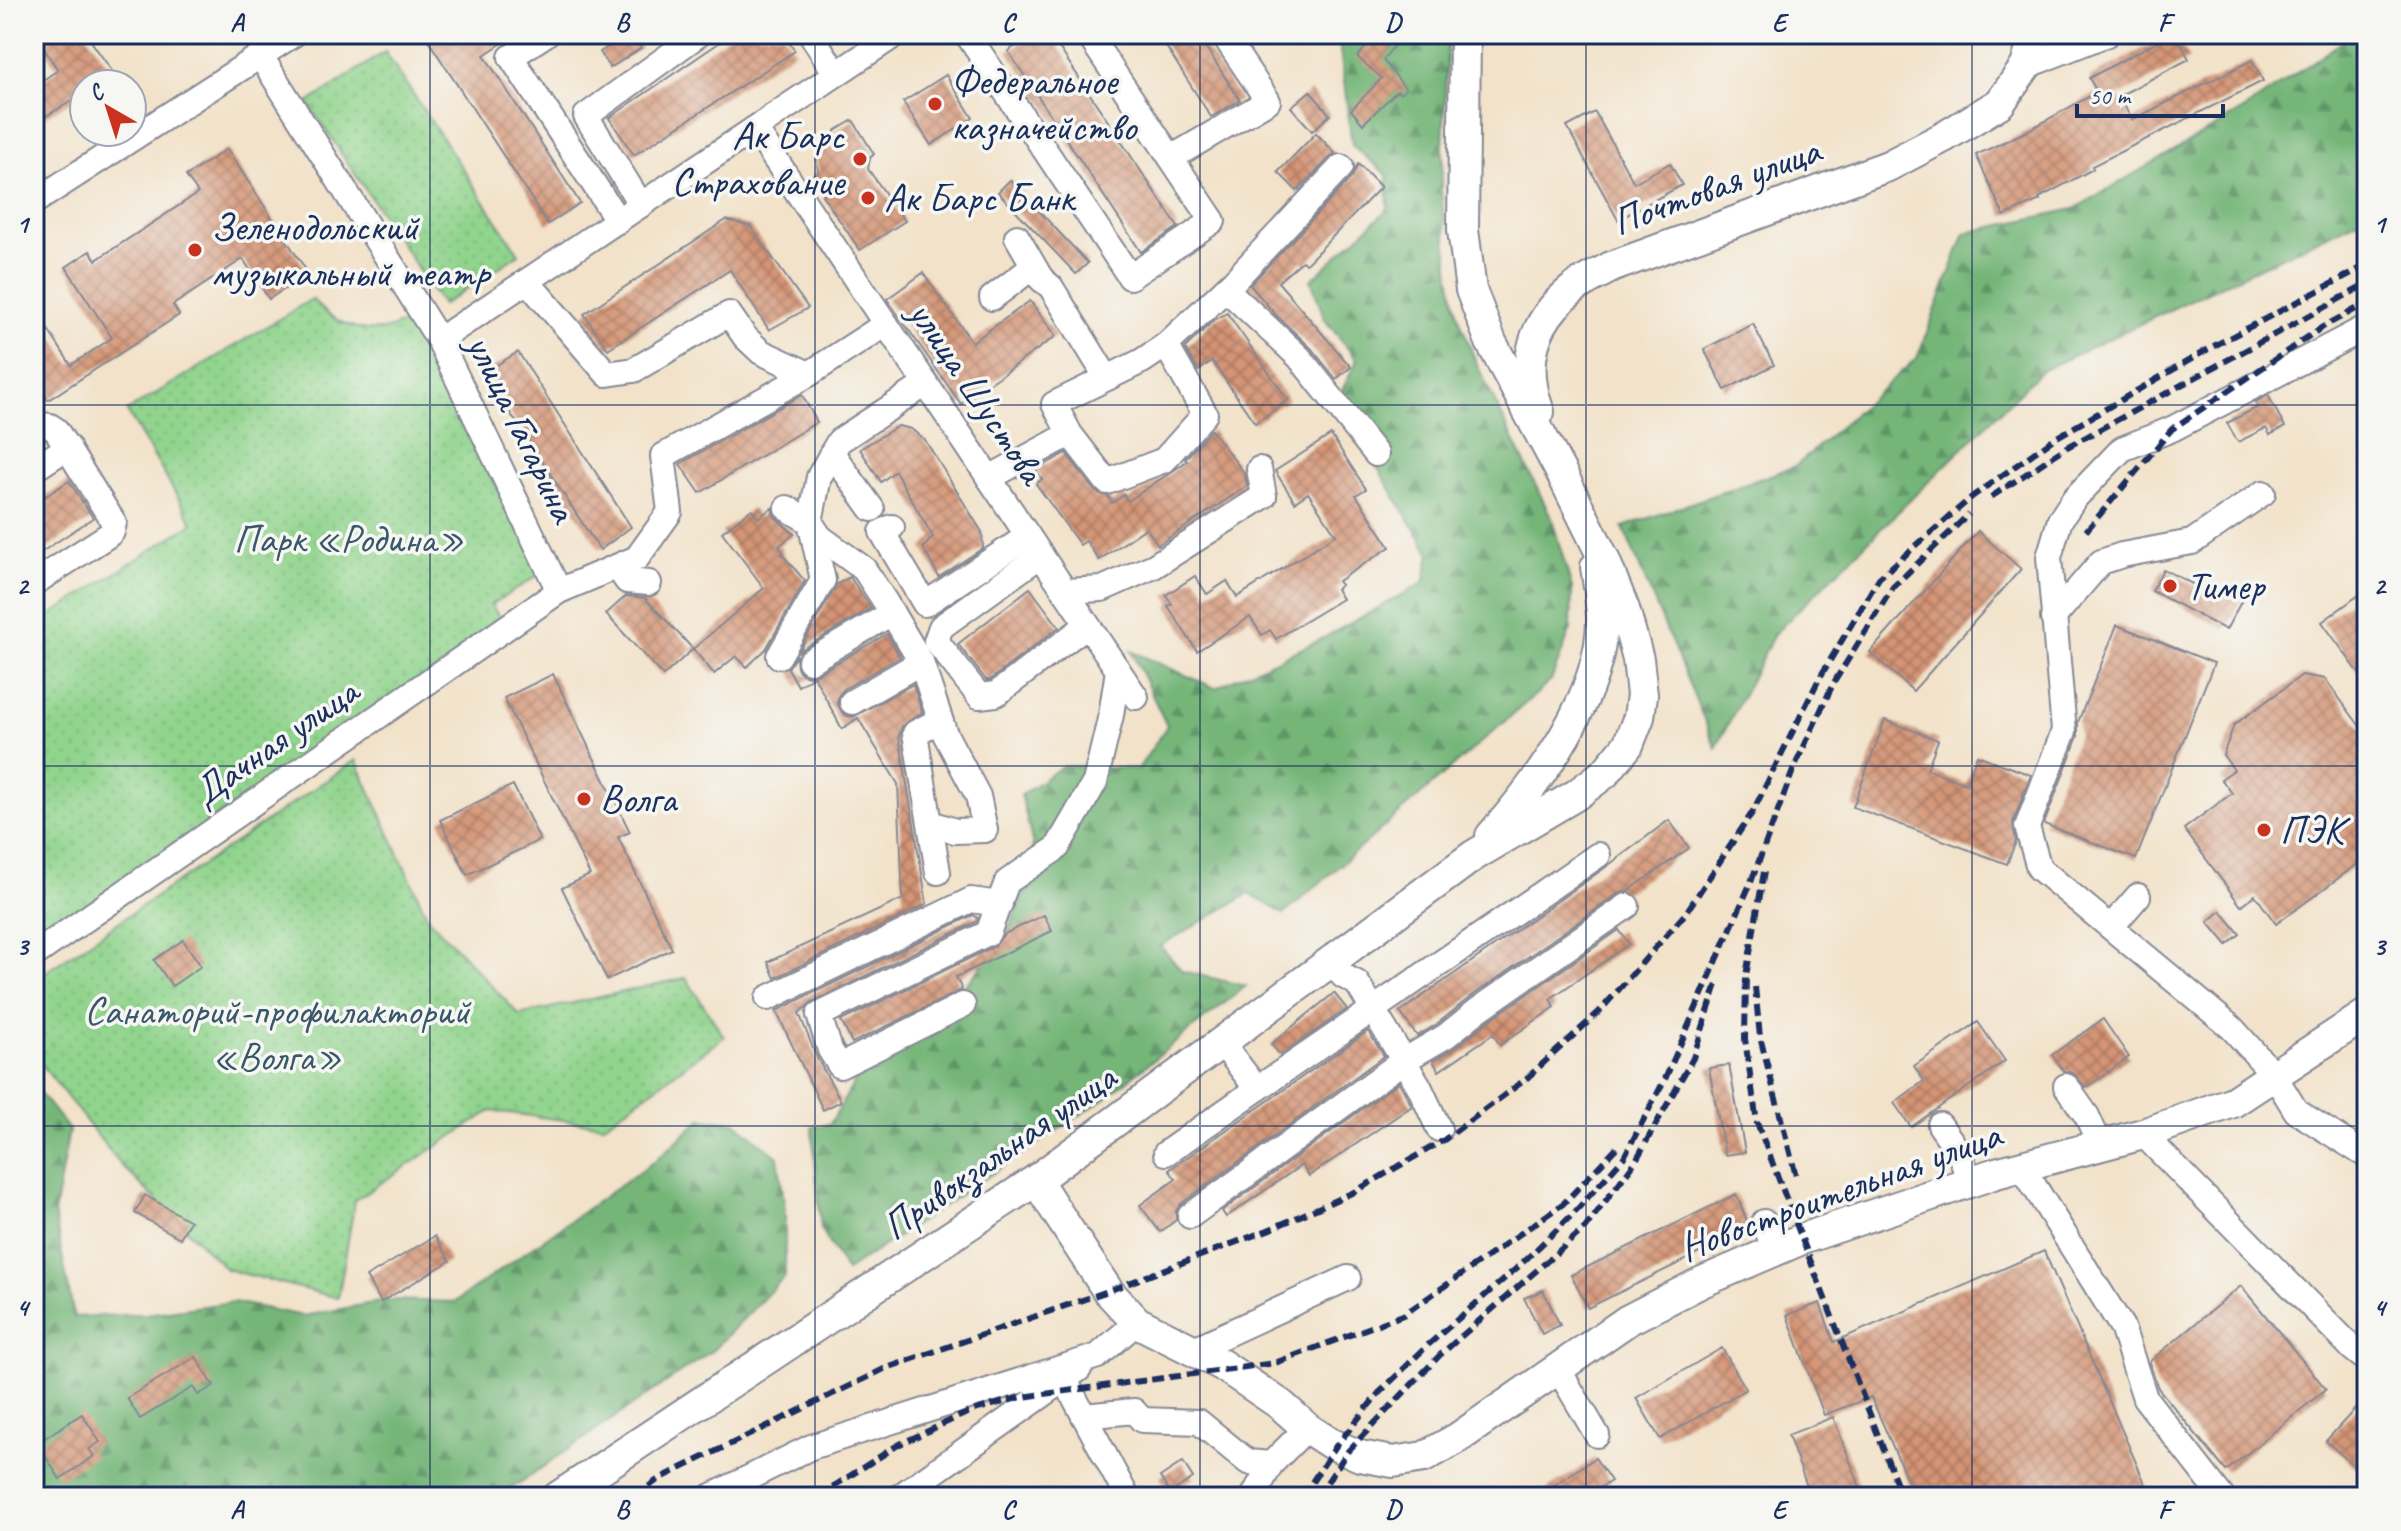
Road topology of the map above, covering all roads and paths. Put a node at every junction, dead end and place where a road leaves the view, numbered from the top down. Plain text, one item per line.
1 (294, 34) edge
2 (546, 34) edge
3 (699, 34) edge
4 (811, 34) edge
5 (896, 34) edge
6 (967, 34) edge
7 (1088, 34) edge
8 (1223, 34) edge
9 (1465, 34) edge
10 (2035, 34) edge
11 (2107, 34) edge
12 (260, 55) junction
13 (2026, 66) junction
14 (836, 74) junction
15 (755, 129) junction
16 (1171, 158) junction
17 (1341, 167) dead end
18 (34, 202) edge
19 (641, 205) junction
20 (618, 221) junction
21 (1017, 237) dead end
22 (1042, 280) junction
23 (527, 281) junction
24 (1226, 289) junction
25 (992, 298) dead end
26 (886, 324) junction
27 (2367, 327) edge
28 (439, 340) junction
29 (1166, 345) junction
30 (809, 374) junction
31 (1107, 378) junction
32 (926, 384) junction
33 (34, 424) edge
34 (1070, 434) junction
35 (68, 447) junction
36 (832, 453) junction
37 (1376, 454) dead end
38 (34, 469) edge
39 (1259, 469) dead end
40 (1562, 474) junction
41 (989, 478) junction
42 (2263, 493) dead end
43 (787, 508) dead end
44 (872, 509) dead end
45 (810, 522) junction
46 (892, 527) dead end
47 (1589, 530) junction
48 (1034, 546) junction
49 (617, 567) junction
50 (34, 583) edge
51 (649, 583) dead end
52 (559, 591) junction
53 (1065, 591) junction
54 (892, 613) junction
55 (2053, 618) junction
56 (1087, 625) junction
57 (779, 656) dead end
58 (810, 661) dead end
59 (921, 662) junction
60 (1118, 670) junction
61 (1136, 697) dead end
62 (852, 702) dead end
63 (940, 720) junction
64 (931, 823) junction
65 (1598, 855) dead end
66 (1473, 856) junction
67 (938, 872) dead end
68 (2138, 896) dead end
69 (1000, 904) junction
70 (1627, 906) dead end
71 (2111, 927) junction
72 (34, 955) edge
73 (1333, 961) junction
74 (768, 998) dead end
75 (963, 1005) dead end
76 (1372, 1009) junction
77 (2367, 1014) edge
78 (1221, 1042) junction
79 (1403, 1061) junction
80 (2274, 1075) junction
81 (2066, 1086) dead end
82 (1257, 1089) junction
83 (1940, 1125) dead end
84 (1439, 1129) dead end
85 (2143, 1134) junction
86 (2100, 1145) junction
87 (1166, 1153) dead end
88 (2367, 1156) edge
89 (2021, 1165) junction
90 (1036, 1180) junction
91 (1970, 1182) junction
92 (1190, 1216) dead end
93 (1764, 1222) dead end
94 (1775, 1251) junction
95 (1348, 1278) dead end
96 (1137, 1322) junction
97 (1192, 1350) junction
98 (1098, 1356) junction
99 (2367, 1360) edge
100 (1557, 1367) junction
101 (1065, 1380) junction
102 (1084, 1416) junction
103 (1307, 1428) junction
104 (1597, 1435) dead end
105 (1271, 1464) junction
106 (558, 1497) edge
107 (710, 1497) edge
108 (899, 1497) edge
109 (1127, 1497) edge
110 (1253, 1497) edge
111 (2222, 1497) edge

1 - 12 street
2 - 20 street
3 - 19 street
4 - 14 street
5 - 14 street
6 - 16 street
7 - 16 street
8 - 16 street
9 - 40 main road
10 - 13 main road, Почтовая улица
11 - 13 street
12 - 18 street
12 - 28 street, улица Гагарина
13 - 40 main road, Почтовая улица
14 - 15 street
15 - 19 street
15 - 26 street, улица Шустова
17 - 24 street
19 - 20 street
20 - 23 street
21 - 22 street
22 - 25 street
22 - 31 street
23 - 28 street
23 - 30 street
24 - 29 street
24 - 37 street
26 - 30 street
26 - 32 street, улица Шустова
27 - 55 street
28 - 52 street, улица Гагарина
29 - 31 street
29 - 34 street
30 - 49 street, Дачная улица
31 - 34 street
32 - 36 street
32 - 41 street, улица Шустова
33 - 35 street
34 - 41 street
35 - 38 street
35 - 50 street
36 - 44 street
36 - 45 street
39 - 53 street
40 - 47 main road
41 - 48 street, улица Шустова
42 - 55 street
43 - 45 street
45 - 54 street
45 - 57 street
46 - 48 street
47 - 66 main road
47 - 66 main road
48 - 53 street, улица Шустова
48 - 56 street
49 - 51 street
49 - 52 street, Дачная улица
52 - 72 street, Дачная улица
53 - 56 street, улица Шустова
54 - 58 street
54 - 59 street
55 - 71 street
56 - 60 street, улица Шустова
59 - 62 street
59 - 63 street
60 - 61 street, улица Шустова
60 - 69 street
63 - 64 street
63 - 64 street
64 - 67 street
65 - 76 street
66 - 73 main road, Привокзальная улица
68 - 71 street
69 - 74 street
69 - 75 street
70 - 79 street
71 - 80 street
73 - 76 street
73 - 78 main road, Привокзальная улица
76 - 79 street
76 - 82 street
77 - 80 main road, Новостроительная улица
78 - 82 street
78 - 90 main road, Привокзальная улица
79 - 84 street
79 - 92 street
80 - 85 main road, Новостроительная улица
80 - 88 street
81 - 86 street
82 - 87 street
83 - 91 street
85 - 86 main road, Новостроительная улица
85 - 99 street
86 - 89 main road, Новостроительная улица
89 - 91 main road, Новостроительная улица
89 - 111 street
90 - 96 main road, Новостроительная улица
90 - 106 main road, Привокзальная улица
91 - 94 main road, Новостроительная улица
93 - 94 street
94 - 100 main road, Новостроительная улица
95 - 97 street
96 - 97 main road, Новостроительная улица
96 - 98 street
97 - 103 main road, Новостроительная улица
98 - 101 street
98 - 107 street
100 - 103 main road, Новостроительная улица
100 - 104 street
101 - 102 street
101 - 108 street
102 - 105 street
102 - 109 street
103 - 105 street
105 - 110 street

